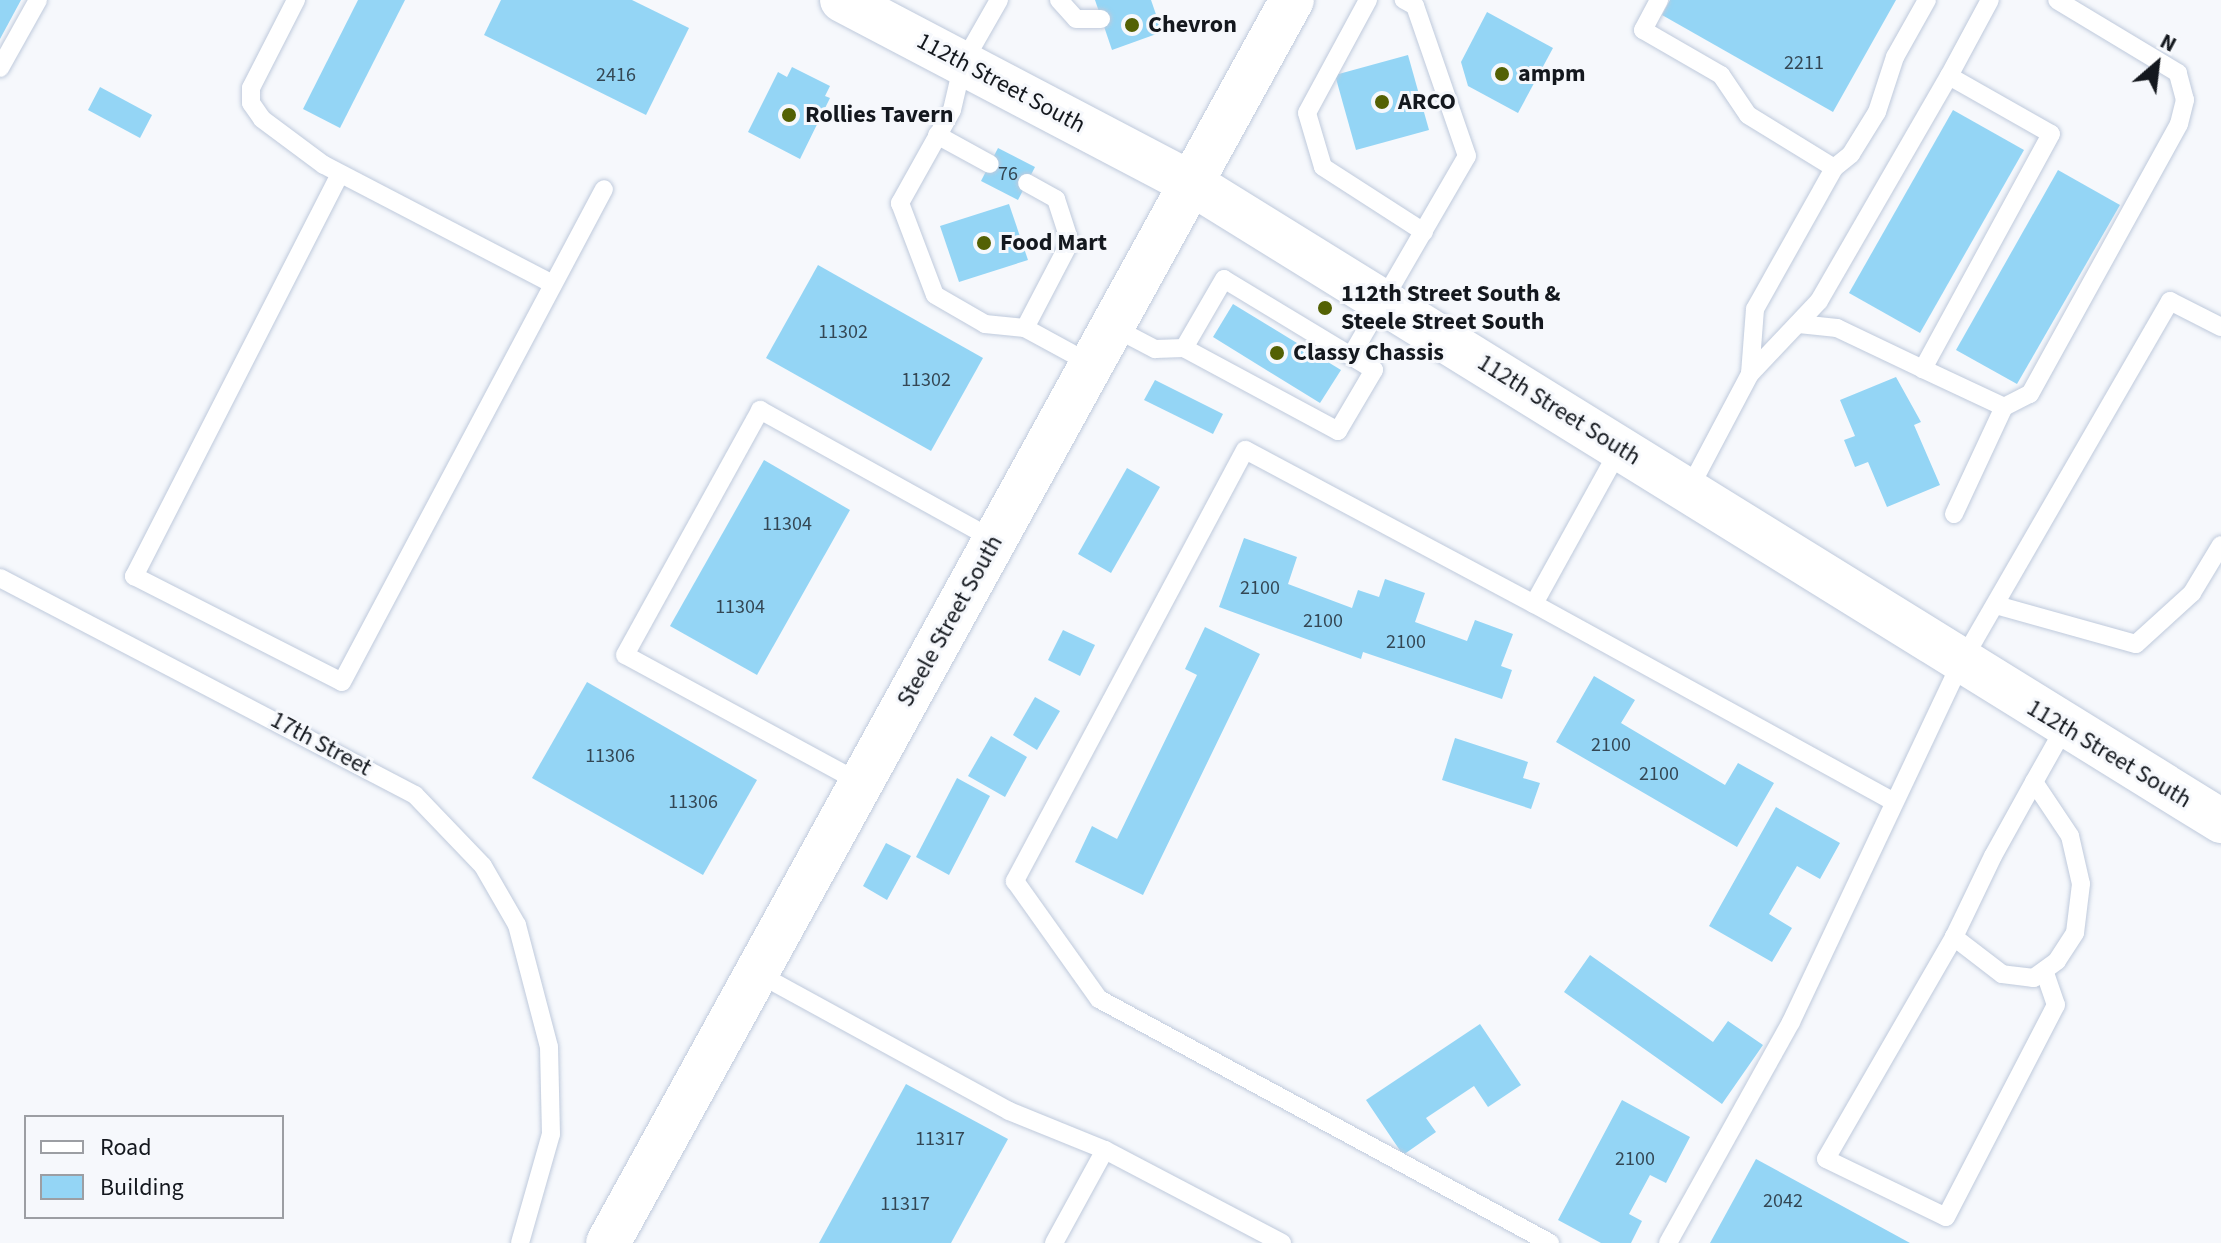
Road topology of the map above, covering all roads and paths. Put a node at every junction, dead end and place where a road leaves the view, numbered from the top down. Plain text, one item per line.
1 (38, 0) edge
2 (296, 0) edge
3 (842, 0) edge
4 (999, 0) edge
5 (1059, 0) edge
6 (1292, 0) edge
7 (1368, 0) edge
8 (1404, 0) edge
9 (1659, 0) edge
10 (1927, 0) edge
11 (1990, 0) edge
12 (2057, 0) edge
13 (1101, 19) dead end
14 (963, 63) junction
15 (0, 68) edge
16 (1949, 76) junction
17 (937, 135) junction
18 (990, 164) dead end
19 (1834, 168) junction
20 (340, 174) junction
21 (1027, 183) dead end
22 (1191, 183) junction
23 (604, 189) dead end
24 (1424, 232) junction
25 (553, 284) junction
26 (1384, 300) junction
27 (1801, 324) junction
28 (1111, 326) junction
29 (2221, 327) edge
30 (1025, 328) junction
31 (1184, 348) junction
32 (1351, 356) junction
33 (1091, 364) junction
34 (1923, 369) junction
35 (1750, 374) junction
36 (2004, 407) junction
37 (1620, 448) junction
38 (1688, 491) junction
39 (1954, 514) dead end
40 (995, 540) junction
41 (2221, 545) edge
42 (0, 578) edge
43 (1534, 604) junction
44 (1996, 605) junction
45 (1961, 663) junction
46 (2065, 727) junction
47 (2034, 782) junction
48 (861, 783) junction
49 (1891, 800) junction
50 (2221, 821) edge
51 (1954, 937) junction
52 (2044, 971) junction
53 (757, 973) junction
54 (1105, 1150) junction
55 (520, 1243) edge
56 (608, 1243) edge
57 (1054, 1243) edge
58 (1282, 1243) edge
59 (1550, 1243) edge
60 (1668, 1243) edge

1 - 15 lane
2 - 20 lane
3 - 14 main road, 112th Street South
4 - 14 lane
5 - 13 lane
6 - 22 main road, Steele Street South
7 - 24 lane
8 - 24 lane
9 - 19 lane
10 - 19 lane
11 - 16 lane
12 - 36 lane
14 - 17 lane
14 - 22 main road, 112th Street South
16 - 27 lane
16 - 34 lane
17 - 18 lane
17 - 30 lane
19 - 35 lane
20 - 25 lane
20 - 25 lane
21 - 30 lane
22 - 26 main road, 112th Street South
22 - 28 main road, Steele Street South
23 - 25 lane
24 - 26 lane
26 - 32 lane
26 - 37 main road, 112th Street South
27 - 34 lane
27 - 35 lane
28 - 31 lane
28 - 33 main road, Steele Street South
29 - 44 lane
30 - 33 lane
31 - 32 lane
31 - 32 lane
33 - 40 main road, Steele Street South
34 - 36 lane
35 - 38 lane
36 - 39 lane
37 - 38 main road, 112th Street South
37 - 43 lane
38 - 45 main road, 112th Street South
40 - 48 main road, Steele Street South
40 - 48 lane
41 - 44 lane
42 - 55 lane, 17th Street
43 - 49 lane
43 - 59 lane
44 - 45 lane
45 - 46 main road, 112th Street South
45 - 49 lane
46 - 47 lane
46 - 50 main road, 112th Street South
47 - 51 lane
47 - 52 lane
48 - 53 main road, Steele Street South
49 - 60 lane
51 - 52 lane
51 - 52 lane
53 - 54 lane
53 - 56 main road, Steele Street South
54 - 57 lane
54 - 58 lane

